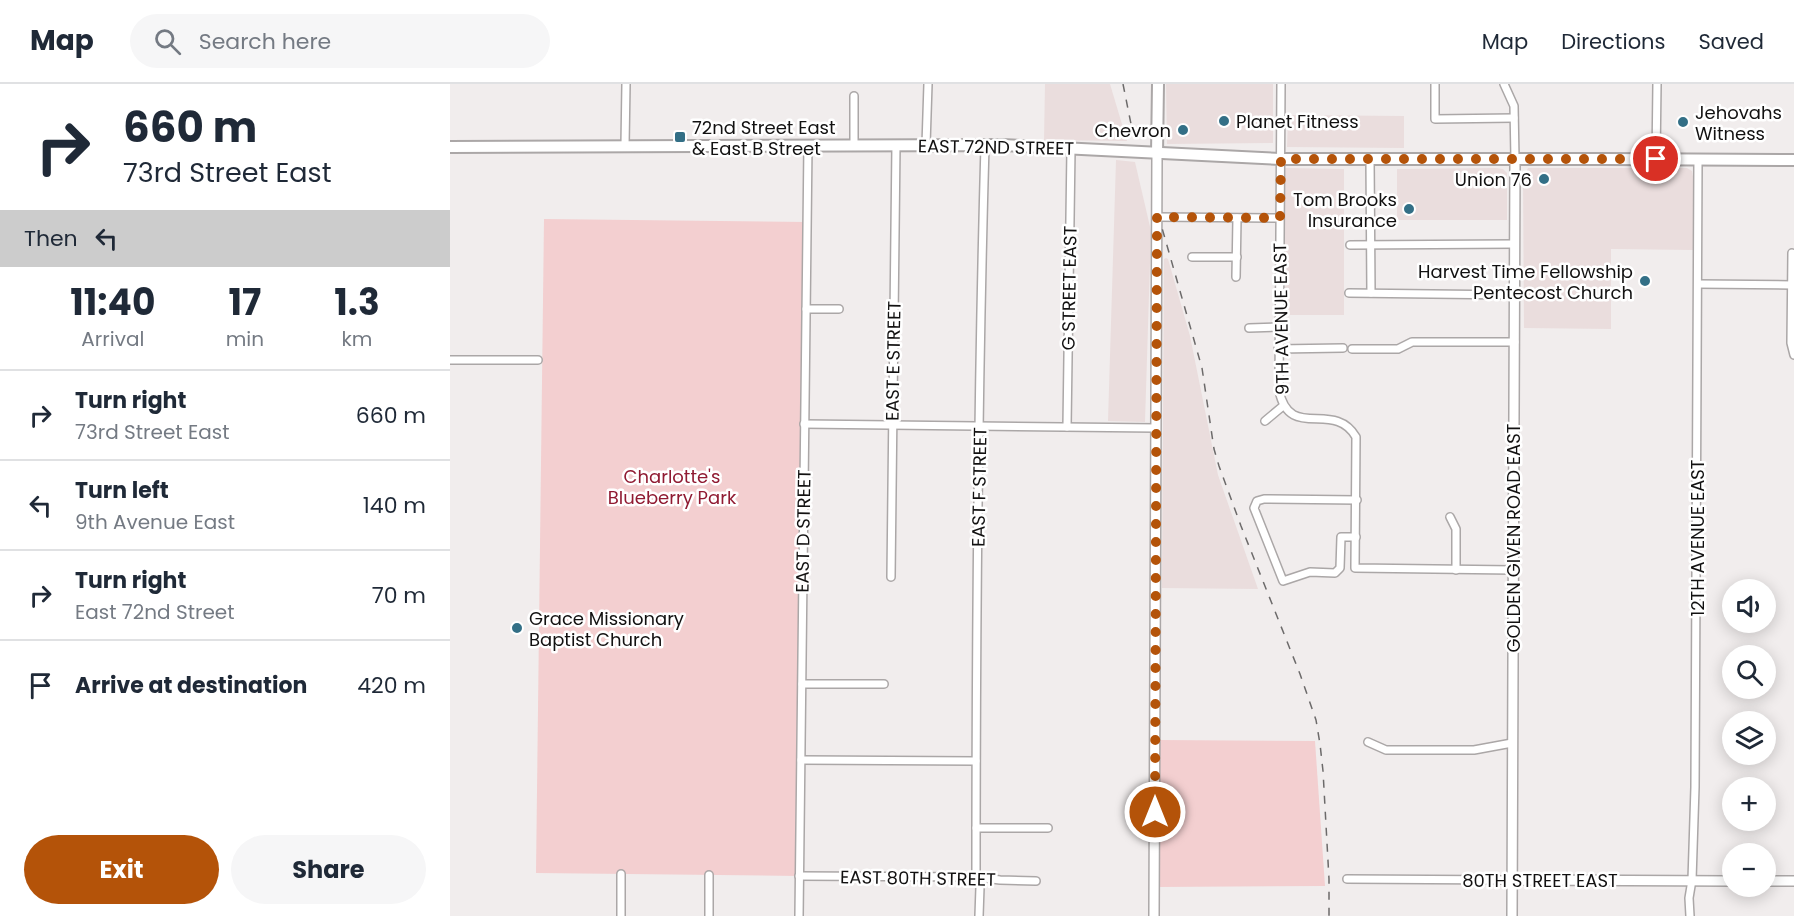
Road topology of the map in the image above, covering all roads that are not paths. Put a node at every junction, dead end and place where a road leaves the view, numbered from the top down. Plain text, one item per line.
1 (626, 84) edge
2 (928, 84) edge
3 (1158, 84) edge
4 (1281, 84) edge
5 (1436, 84) edge
6 (1504, 84) edge
7 (1657, 84) edge
8 (854, 96) dead end
9 (1514, 118) junction
10 (625, 145) junction
11 (808, 145) junction
12 (854, 145) junction
13 (896, 145) junction
14 (926, 145) junction
15 (985, 145) junction
16 (450, 147) edge
17 (1071, 149) junction
18 (1157, 154) junction
19 (1281, 159) junction
20 (1370, 159) junction
21 (1515, 159) junction
22 (1656, 159) junction
23 (1698, 159) junction
24 (1794, 160) edge
25 (1157, 217) junction
26 (1237, 218) junction
27 (1280, 218) junction
28 (1371, 244) junction
29 (1515, 244) junction
30 (1350, 245) dead end
31 (1792, 253) dead end
32 (1192, 257) dead end
33 (1237, 257) junction
34 (1236, 277) dead end
35 (1698, 284) junction
36 (1792, 285) junction
37 (1349, 293) dead end
38 (1371, 293) junction
39 (1515, 295) junction
40 (806, 309) junction
41 (839, 309) dead end
42 (1279, 327) junction
43 (1249, 328) dead end
44 (1515, 342) junction
45 (1343, 348) dead end
46 (1278, 349) junction
47 (1352, 349) dead end
48 (1794, 355) edge
49 (450, 360) edge
50 (538, 360) dead end
51 (1283, 406) junction
52 (1265, 421) dead end
53 (804, 424) junction
54 (892, 425) junction
55 (980, 426) junction
56 (1067, 427) junction
57 (1156, 428) junction
58 (1357, 500) junction
59 (1450, 517) dead end
60 (1356, 537) junction
61 (1456, 570) junction
62 (1513, 570) junction
63 (891, 578) dead end
64 (801, 684) junction
65 (884, 684) dead end
66 (1368, 742) dead end
67 (1512, 743) junction
68 (801, 760) junction
69 (976, 761) junction
70 (976, 828) junction
71 (1048, 828) dead end
72 (621, 874) dead end
73 (709, 875) dead end
74 (799, 876) junction
75 (976, 877) junction
76 (1347, 879) dead end
77 (1036, 880) dead end
78 (1512, 880) junction
79 (1692, 880) junction
80 (1722, 881) edge
81 (1776, 881) edge
82 (1794, 881) edge
83 (621, 916) edge
84 (709, 916) edge
85 (800, 916) edge
86 (980, 916) edge
87 (1154, 916) edge
88 (1512, 916) edge
89 (1690, 916) edge

1 - 10 street
2 - 14 street
3 - 18 main road
4 - 19 street, 9TH AVENUE EAST
5 - 9 street
6 - 9 street
7 - 22 street
8 - 12 street
9 - 21 street
10 - 11 main road, EAST 72ND STREET
10 - 16 main road, EAST 72ND STREET
11 - 12 main road, EAST 72ND STREET
11 - 40 street, EAST D STREET
12 - 13 main road, EAST 72ND STREET
13 - 14 main road, EAST 72ND STREET
13 - 54 street, EAST E STREET
14 - 15 main road, EAST 72ND STREET
15 - 17 main road, EAST 72ND STREET
15 - 55 street, EAST F STREET
17 - 18 main road, EAST 72ND STREET
17 - 56 street, G STREET EAST
18 - 19 main road, EAST 72ND STREET
18 - 25 street
19 - 20 main road, EAST 72ND STREET
19 - 27 street, 9TH AVENUE EAST
20 - 21 main road, EAST 72ND STREET
20 - 28 street
21 - 22 main road, EAST 72ND STREET
21 - 29 street, GOLDEN GIVEN ROAD EAST
22 - 23 main road, EAST 72ND STREET
23 - 24 main road, EAST 72ND STREET
23 - 35 street, 12TH AVENUE EAST
25 - 26 street
25 - 57 street
26 - 27 street
26 - 33 street
27 - 42 street, 9TH AVENUE EAST
28 - 29 street
28 - 30 street
28 - 38 street
29 - 39 street, GOLDEN GIVEN ROAD EAST
31 - 36 street
32 - 33 street
33 - 34 street
35 - 36 street
35 - 79 street, 12TH AVENUE EAST
36 - 48 street
37 - 38 street
38 - 39 street
39 - 44 street, GOLDEN GIVEN ROAD EAST
40 - 41 street
40 - 53 street, EAST D STREET
42 - 43 street
42 - 46 street, 9TH AVENUE EAST
44 - 47 street
44 - 62 street, GOLDEN GIVEN ROAD EAST
45 - 46 street
46 - 51 street, 9TH AVENUE EAST
49 - 50 street
51 - 52 street
51 - 58 street
53 - 54 street
53 - 64 street, EAST D STREET
54 - 55 street
54 - 63 street, EAST E STREET
55 - 56 street
55 - 69 street, EAST F STREET
56 - 57 street
57 - 87 street
58 - 60 street
58 - 60 street
59 - 61 street
60 - 61 street
61 - 62 street
62 - 67 street, GOLDEN GIVEN ROAD EAST
64 - 65 street
64 - 68 street, EAST D STREET
66 - 67 street
67 - 78 street, GOLDEN GIVEN ROAD EAST
68 - 69 street
68 - 74 street, EAST D STREET
69 - 70 street, EAST F STREET
70 - 71 street
70 - 75 street, EAST F STREET
72 - 83 street
73 - 84 street
74 - 75 street, EAST 80TH STREET
74 - 85 street, EAST D STREET
75 - 77 street, EAST 80TH STREET
75 - 86 street, EAST F STREET
76 - 78 street, 80TH STREET EAST
78 - 79 street, 80TH STREET EAST
78 - 88 street, GOLDEN GIVEN ROAD EAST
79 - 80 street, 80TH STREET EAST
79 - 89 street, 12TH AVENUE EAST
81 - 82 street

